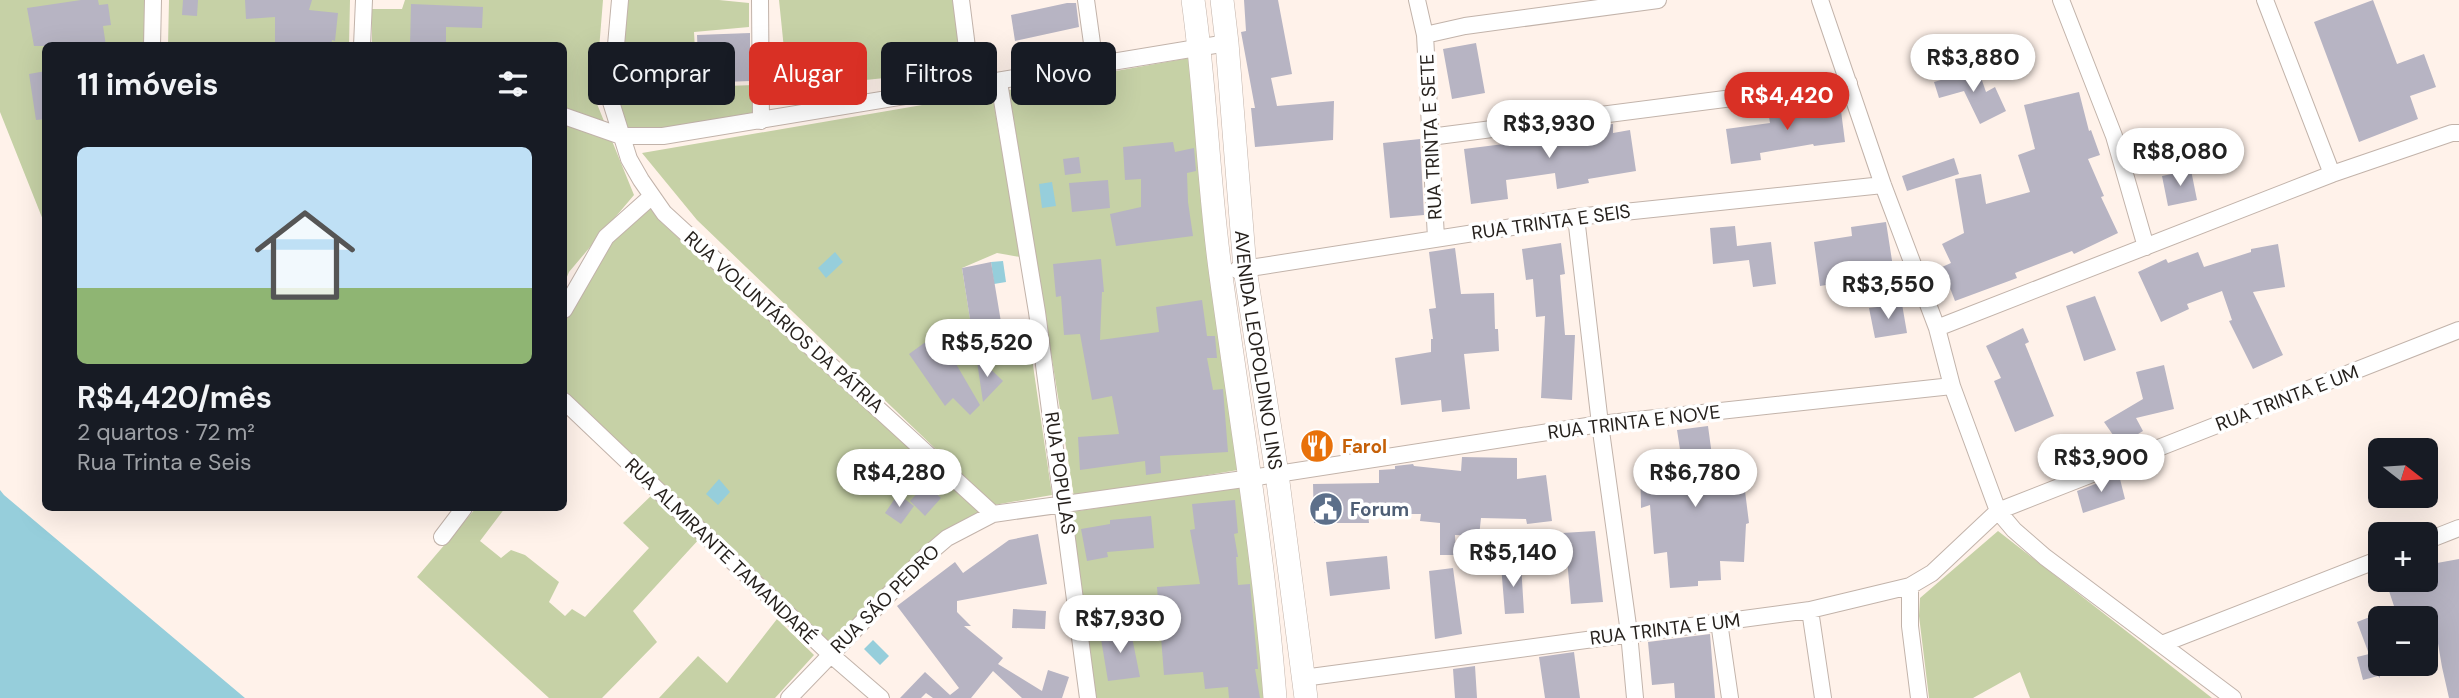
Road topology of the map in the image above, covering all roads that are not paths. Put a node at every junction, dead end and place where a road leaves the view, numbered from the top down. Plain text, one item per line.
1 (153, 0) edge
2 (364, 0) edge
3 (620, 0) edge
4 (760, 0) edge
5 (961, 0) edge
6 (1086, 0) edge
7 (1193, 0) edge
8 (1222, 0) edge
9 (1417, 0) edge
10 (1658, 0) edge
11 (1820, 0) edge
12 (2061, 0) edge
13 (2265, 0) edge
14 (1425, 35) junction
15 (152, 42) edge
16 (362, 42) edge
17 (966, 42) edge
18 (1092, 42) edge
19 (1227, 43) junction
20 (1200, 47) junction
21 (1116, 61) edge
22 (1011, 80) edge
23 (999, 82) joint
24 (1849, 83) junction
25 (881, 102) edge
26 (567, 117) edge
27 (761, 121) junction
28 (2459, 133) edge
29 (621, 136) junction
30 (1430, 137) junction
31 (2332, 174) junction
32 (1883, 185) junction
33 (652, 196) junction
34 (1576, 217) junction
35 (1437, 238) junction
36 (2146, 247) junction
37 (1245, 269) junction
38 (1220, 273) junction
39 (567, 305) edge
40 (1937, 328) junction
41 (2459, 330) edge
42 (1952, 386) junction
43 (567, 404) edge
44 (1600, 424) junction
45 (1277, 474) junction
46 (1251, 478) junction
47 (1064, 506) junction
48 (462, 511) edge
49 (1998, 511) junction
50 (993, 514) junction
51 (2459, 528) edge
52 (2438, 536) edge
53 (442, 537) dead end
54 (2368, 564) edge
55 (1910, 586) junction
56 (1810, 610) junction
57 (1719, 622) junction
58 (1629, 633) junction
59 (2162, 644) junction
60 (830, 654) junction
61 (1305, 688) edge
62 (789, 698) edge
63 (881, 698) edge
64 (1088, 698) edge
65 (1275, 698) edge
66 (1635, 698) edge
67 (1730, 698) edge
68 (1822, 698) edge
69 (1919, 698) edge
70 (2233, 698) edge

1 - 15 street
2 - 16 street
3 - 29 street, RUA VOLUNTÁRIOS DA PÁTRIA
4 - 27 street
5 - 17 street
6 - 18 street
7 - 20 main road, AVENIDA LEOPOLDINO LINS
8 - 19 main road, AVENIDA LEOPOLDINO LINS
9 - 14 street, RUA TRINTA E SETE
10 - 14 street, RUA TRINTA E SETE
11 - 24 street
12 - 36 street
13 - 31 street
14 - 30 street, RUA TRINTA E SETE
19 - 20 street
19 - 37 main road, AVENIDA LEOPOLDINO LINS
20 - 21 street
20 - 38 main road, AVENIDA LEOPOLDINO LINS
22 - 23 street
23 - 47 street, RUA POPULAS
24 - 30 street
24 - 32 street
25 - 27 street
26 - 29 street
27 - 29 street
28 - 31 street
29 - 33 street, RUA VOLUNTÁRIOS DA PÁTRIA
30 - 35 street, RUA TRINTA E SETE
31 - 36 street
32 - 34 street, RUA TRINTA E SEIS
32 - 40 street
33 - 39 street
33 - 50 street, RUA VOLUNTÁRIOS DA PÁTRIA
34 - 35 street, RUA TRINTA E SEIS
34 - 44 street
35 - 37 street, RUA TRINTA E SEIS
36 - 40 street
37 - 38 street, RUA TRINTA E SEIS
37 - 45 main road, AVENIDA LEOPOLDINO LINS
38 - 46 main road, AVENIDA LEOPOLDINO LINS
40 - 42 street
41 - 49 street, RUA TRINTA E UM
42 - 44 street, RUA TRINTA E NOVE
42 - 49 street
43 - 60 street, RUA ALMIRANTE TAMANDARÉ
44 - 45 street, RUA TRINTA E NOVE
44 - 58 street
45 - 46 street, RUA TRINTA E NOVE
45 - 61 main road, AVENIDA LEOPOLDINO LINS
46 - 47 street
46 - 65 main road, AVENIDA LEOPOLDINO LINS
47 - 50 street
47 - 64 street, RUA POPULAS
48 - 53 street
49 - 55 street, RUA TRINTA E UM
49 - 59 street
50 - 60 street, RUA SÃO PEDRO
51 - 52 street
54 - 59 street
55 - 56 street, RUA TRINTA E UM
55 - 69 street
56 - 57 street, RUA TRINTA E UM
56 - 68 street
57 - 58 street, RUA TRINTA E UM
57 - 67 street
58 - 61 street, RUA TRINTA E UM
58 - 66 street
59 - 70 street
60 - 62 street, RUA SÃO PEDRO
60 - 63 street, RUA ALMIRANTE TAMANDARÉ

